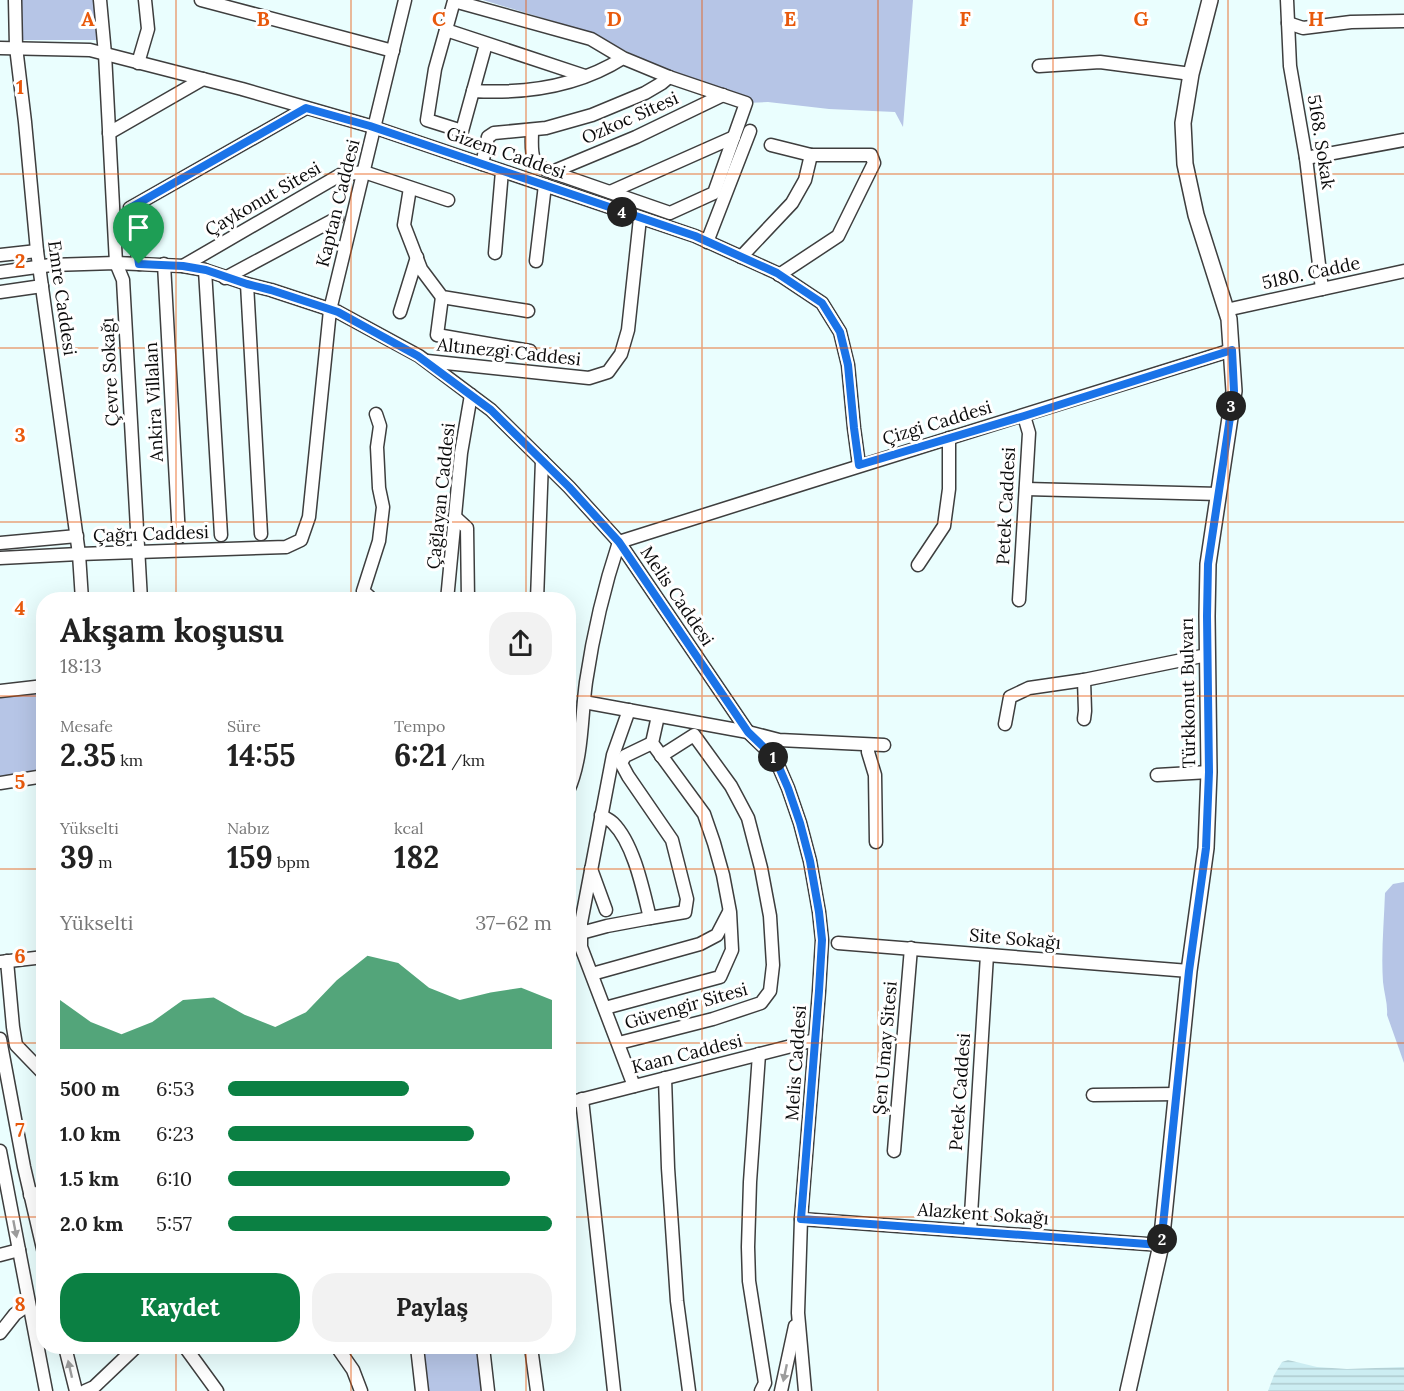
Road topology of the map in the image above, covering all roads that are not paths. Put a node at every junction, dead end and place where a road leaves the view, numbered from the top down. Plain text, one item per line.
1 (15, 0) edge
2 (100, 0) edge
3 (145, 0) edge
4 (201, 0) edge
5 (405, 0) edge
6 (1210, 0) edge
7 (1287, 0) edge
8 (1404, 21) edge
9 (1288, 23) junction
10 (446, 30) junction
11 (486, 44) junction
12 (16, 47) junction
13 (0, 48) edge
14 (393, 51) junction
15 (105, 54) junction
16 (623, 58) junction
17 (138, 63) junction
18 (1039, 66) dead end
19 (1191, 74) junction
20 (585, 76) junction
21 (669, 77) junction
22 (203, 79) junction
23 (473, 91) junction
24 (723, 95) junction
25 (306, 108) junction
26 (375, 128) junction
27 (532, 130) junction
28 (750, 131) dead end
29 (109, 133) junction
30 (734, 137) junction
31 (1404, 140) edge
32 (771, 145) dead end
33 (811, 155) junction
34 (1306, 158) junction
35 (482, 164) junction
36 (502, 171) junction
37 (364, 172) junction
38 (552, 172) junction
39 (545, 185) junction
40 (410, 188) junction
41 (610, 192) junction
42 (448, 200) dead end
43 (337, 218) dead end
44 (640, 218) junction
45 (707, 242) junction
46 (37, 251) junction
47 (495, 253) dead end
48 (0, 255) edge
49 (417, 257) junction
50 (741, 257) junction
51 (536, 261) dead end
52 (116, 263) junction
53 (139, 264) junction
54 (165, 264) junction
55 (40, 266) junction
56 (183, 266) junction
57 (206, 270) junction
58 (1404, 271) edge
59 (0, 272) edge
60 (779, 275) junction
61 (225, 278) junction
62 (247, 284) junction
63 (42, 286) junction
64 (1322, 289) junction
65 (0, 292) edge
66 (442, 297) junction
67 (330, 310) junction
68 (1226, 310) junction
69 (528, 311) dead end
70 (400, 312) dead end
71 (1232, 350) junction
72 (530, 351) dead end
73 (424, 361) junction
74 (471, 395) junction
75 (376, 414) dead end
76 (1024, 416) junction
77 (949, 438) junction
78 (542, 460) junction
79 (859, 465) junction
80 (1026, 489) junction
81 (1219, 494) junction
82 (455, 517) junction
83 (261, 534) dead end
84 (221, 535) dead end
85 (77, 536) junction
86 (179, 537) dead end
87 (301, 540) joint
88 (619, 542) junction
89 (0, 543) edge
90 (139, 552) junction
91 (79, 554) junction
92 (0, 558) edge
93 (918, 565) dead end
94 (81, 592) edge
95 (141, 592) edge
96 (362, 592) edge
97 (448, 592) edge
98 (468, 592) edge
99 (537, 592) edge
100 (1019, 600) dead end
101 (1207, 655) junction
102 (1084, 680) junction
103 (36, 687) edge
104 (0, 692) edge
105 (584, 702) junction
106 (629, 711) junction
107 (658, 716) junction
108 (1084, 719) dead end
109 (1005, 724) dead end
110 (748, 732) junction
111 (652, 742) junction
112 (868, 745) junction
113 (884, 745) dead end
114 (661, 756) junction
115 (576, 764) edge
116 (1209, 772) junction
117 (1157, 775) dead end
118 (36, 777) edge
119 (0, 783) edge
120 (601, 815) junction
121 (876, 842) dead end
122 (591, 869) junction
123 (606, 910) dead end
124 (730, 912) junction
125 (650, 918) junction
126 (581, 933) junction
127 (838, 943) dead end
128 (910, 948) junction
129 (987, 955) junction
130 (36, 958) edge
131 (4, 962) edge
132 (1189, 971) junction
133 (592, 974) junction
134 (605, 1008) junction
135 (0, 1039) edge
136 (815, 1040) junction
137 (619, 1043) junction
138 (759, 1054) junction
139 (36, 1066) edge
140 (665, 1078) junction
141 (634, 1086) junction
142 (1177, 1094) junction
143 (1093, 1095) dead end
144 (582, 1099) junction
145 (576, 1100) edge
146 (0, 1151) edge
147 (894, 1151) dead end
148 (36, 1193) edge
149 (30, 1195) junction
150 (5, 1204) edge
151 (36, 1216) edge
152 (801, 1219) junction
153 (970, 1231) junction
154 (1161, 1245) junction
155 (19, 1250) junction
156 (0, 1255) edge
157 (30, 1304) junction
158 (798, 1313) junction
159 (0, 1333) edge
160 (36, 1337) edge
161 (39, 1354) edge
162 (67, 1354) edge
163 (129, 1354) edge
164 (190, 1354) edge
165 (342, 1354) edge
166 (418, 1354) edge
167 (484, 1354) edge
168 (532, 1354) edge
169 (46, 1391) edge
170 (76, 1391) edge
171 (85, 1391) edge
172 (217, 1391) edge
173 (361, 1391) edge
174 (422, 1391) edge
175 (488, 1391) edge
176 (537, 1391) edge
177 (614, 1391) edge
178 (689, 1391) edge
179 (761, 1391) edge
180 (781, 1391) edge
181 (805, 1391) edge
182 (1128, 1391) edge

1 - 12 street, Emre Caddesi
2 - 15 street, Çevre Sokağı
3 - 17 street
4 - 14 street
5 - 14 street, Kaptan Caddesi
6 - 19 street, Türkkonut Bulvarı
7 - 9 street, 5168. Sokak
8 - 9 street
9 - 34 street, 5168. Sokak
10 - 11 street
10 - 16 street, Ozkoc Sitesi
10 - 23 street, Ozkoc Sitesi
11 - 20 street
11 - 23 street
12 - 13 street, Gizem Caddesi
12 - 15 street, Gizem Caddesi
12 - 46 street, Emre Caddesi
14 - 26 street, Kaptan Caddesi
15 - 17 street, Gizem Caddesi
15 - 29 street, Çevre Sokağı
16 - 20 street
16 - 21 street, Ozkoc Sitesi
17 - 22 street, Gizem Caddesi
18 - 19 street
19 - 68 street, Türkkonut Bulvarı
20 - 23 street
21 - 24 street, Ozkoc Sitesi
21 - 27 street, Ozkoc Sitesi
22 - 25 street, Gizem Caddesi
22 - 29 street
24 - 30 street, Ozkoc Sitesi
24 - 38 street, Ozkoc Sitesi
25 - 26 street, Gizem Caddesi
25 - 53 street
26 - 35 street, Gizem Caddesi
26 - 37 street, Kaptan Caddesi
27 - 35 street
27 - 38 street, Ozkoc Sitesi
28 - 45 street
29 - 52 street, Çevre Sokağı
30 - 41 street
30 - 41 street, Ozkoc Sitesi
31 - 34 street
32 - 33 street
33 - 50 street
33 - 60 street
34 - 64 street, 5168. Sokak
35 - 36 street, Gizem Caddesi
36 - 39 street, Gizem Caddesi
36 - 47 street
37 - 40 street
37 - 56 street, Çaykonut Sitesi
37 - 67 street, Kaptan Caddesi
38 - 41 street, Ozkoc Sitesi
39 - 44 street, Gizem Caddesi
39 - 51 street
40 - 42 street
40 - 49 street
43 - 61 street
44 - 45 street, Gizem Caddesi
44 - 73 street, Altınezgi Caddesi
45 - 50 street, Gizem Caddesi
46 - 48 street
46 - 55 street, Emre Caddesi
49 - 66 street
49 - 70 street
50 - 60 street, Gizem Caddesi
52 - 53 street, Melis Caddesi
52 - 55 street, Melis Caddesi
52 - 90 street, Çevre Sokağı
53 - 54 street, Melis Caddesi
54 - 56 street, Melis Caddesi
54 - 86 street, Ankira Villalan
55 - 59 street, Melis Caddesi
55 - 63 street, Emre Caddesi
56 - 57 street, Melis Caddesi
57 - 61 street, Melis Caddesi
57 - 84 street
58 - 64 street, 5180. Cadde
60 - 79 street, Gizem Caddesi
61 - 62 street, Melis Caddesi
62 - 67 street, Melis Caddesi
62 - 83 street
63 - 65 street
63 - 85 street, Emre Caddesi
64 - 68 street, 5180. Cadde
66 - 69 street
66 - 72 street
67 - 73 street, Melis Caddesi
67 - 87 street, Kaptan Caddesi
68 - 71 street, Türkkonut Bulvarı
71 - 76 street, Çizgi Caddesi
71 - 81 street, Türkkonut Bulvarı
73 - 74 street, Melis Caddesi
74 - 78 street, Melis Caddesi
74 - 82 street, Çağlayan Caddesi
75 - 96 street
76 - 77 street, Çizgi Caddesi
76 - 80 street, Petek Caddesi
77 - 79 street, Çizgi Caddesi
77 - 93 street
78 - 88 street, Melis Caddesi
78 - 99 street
79 - 88 street, Çizgi Caddesi
80 - 81 street
80 - 100 street, Petek Caddesi
81 - 101 street, Türkkonut Bulvarı
82 - 97 street, Çağlayan Caddesi
82 - 98 street
85 - 89 street
85 - 91 street, Emre Caddesi
87 - 90 street, Çağrı Caddesi
88 - 105 street
88 - 110 street, Melis Caddesi
90 - 91 street, Çağrı Caddesi
90 - 95 street, Çevre Sokağı
91 - 92 street, Çağrı Caddesi
91 - 94 street, Emre Caddesi
101 - 102 street
101 - 116 street, Türkkonut Bulvarı
102 - 108 street
102 - 109 street
103 - 104 street
105 - 106 street
105 - 115 street
106 - 107 street
106 - 120 street, Güvengir Sitesi
107 - 110 street
107 - 111 street
110 - 112 street
110 - 136 street, Melis Caddesi
111 - 114 street, Güvengir Sitesi
111 - 125 street
112 - 113 street
112 - 121 street
114 - 124 street, Güvengir Sitesi
114 - 137 street, Güvengir Sitesi
116 - 117 street
116 - 132 street, Türkkonut Bulvarı
118 - 119 street
120 - 122 street, Güvengir Sitesi
120 - 125 street
122 - 123 street
122 - 126 street, Güvengir Sitesi
124 - 133 street
124 - 134 street, Güvengir Sitesi
125 - 126 street
126 - 133 street, Güvengir Sitesi
127 - 128 street, Site Sokağı
128 - 129 street, Site Sokağı
128 - 147 street, Şen Umay Sitesi
129 - 132 street, Site Sokağı
129 - 153 street, Petek Caddesi
130 - 131 street
131 - 139 street
132 - 142 street, Türkkonut Bulvarı
133 - 134 street, Güvengir Sitesi
134 - 137 street, Güvengir Sitesi
135 - 149 street
136 - 138 street, Kaan Caddesi
136 - 152 street, Melis Caddesi
137 - 141 street, Güvengir Sitesi
138 - 140 street, Kaan Caddesi
138 - 179 street
140 - 141 street, Kaan Caddesi
140 - 178 street
141 - 144 street, Kaan Caddesi
142 - 143 street
142 - 154 street, Türkkonut Bulvarı
144 - 145 street, Kaan Caddesi
144 - 177 street
146 - 150 street
148 - 149 street
149 - 151 street
150 -> 155 street
152 - 153 street, Alazkent Sokağı
152 - 158 street, Melis Caddesi
153 - 154 street, Alazkent Sokağı
154 - 182 street, Türkkonut Bulvarı
155 - 156 street
155 - 157 street
157 - 159 street
157 - 160 street
158 -> 180 street, Melis Caddesi
158 - 181 street, Melis Caddesi
161 - 169 street
170 -> 162 street
163 - 171 street
164 - 172 street
165 - 173 street
166 - 174 street
167 - 175 street
168 - 176 street

